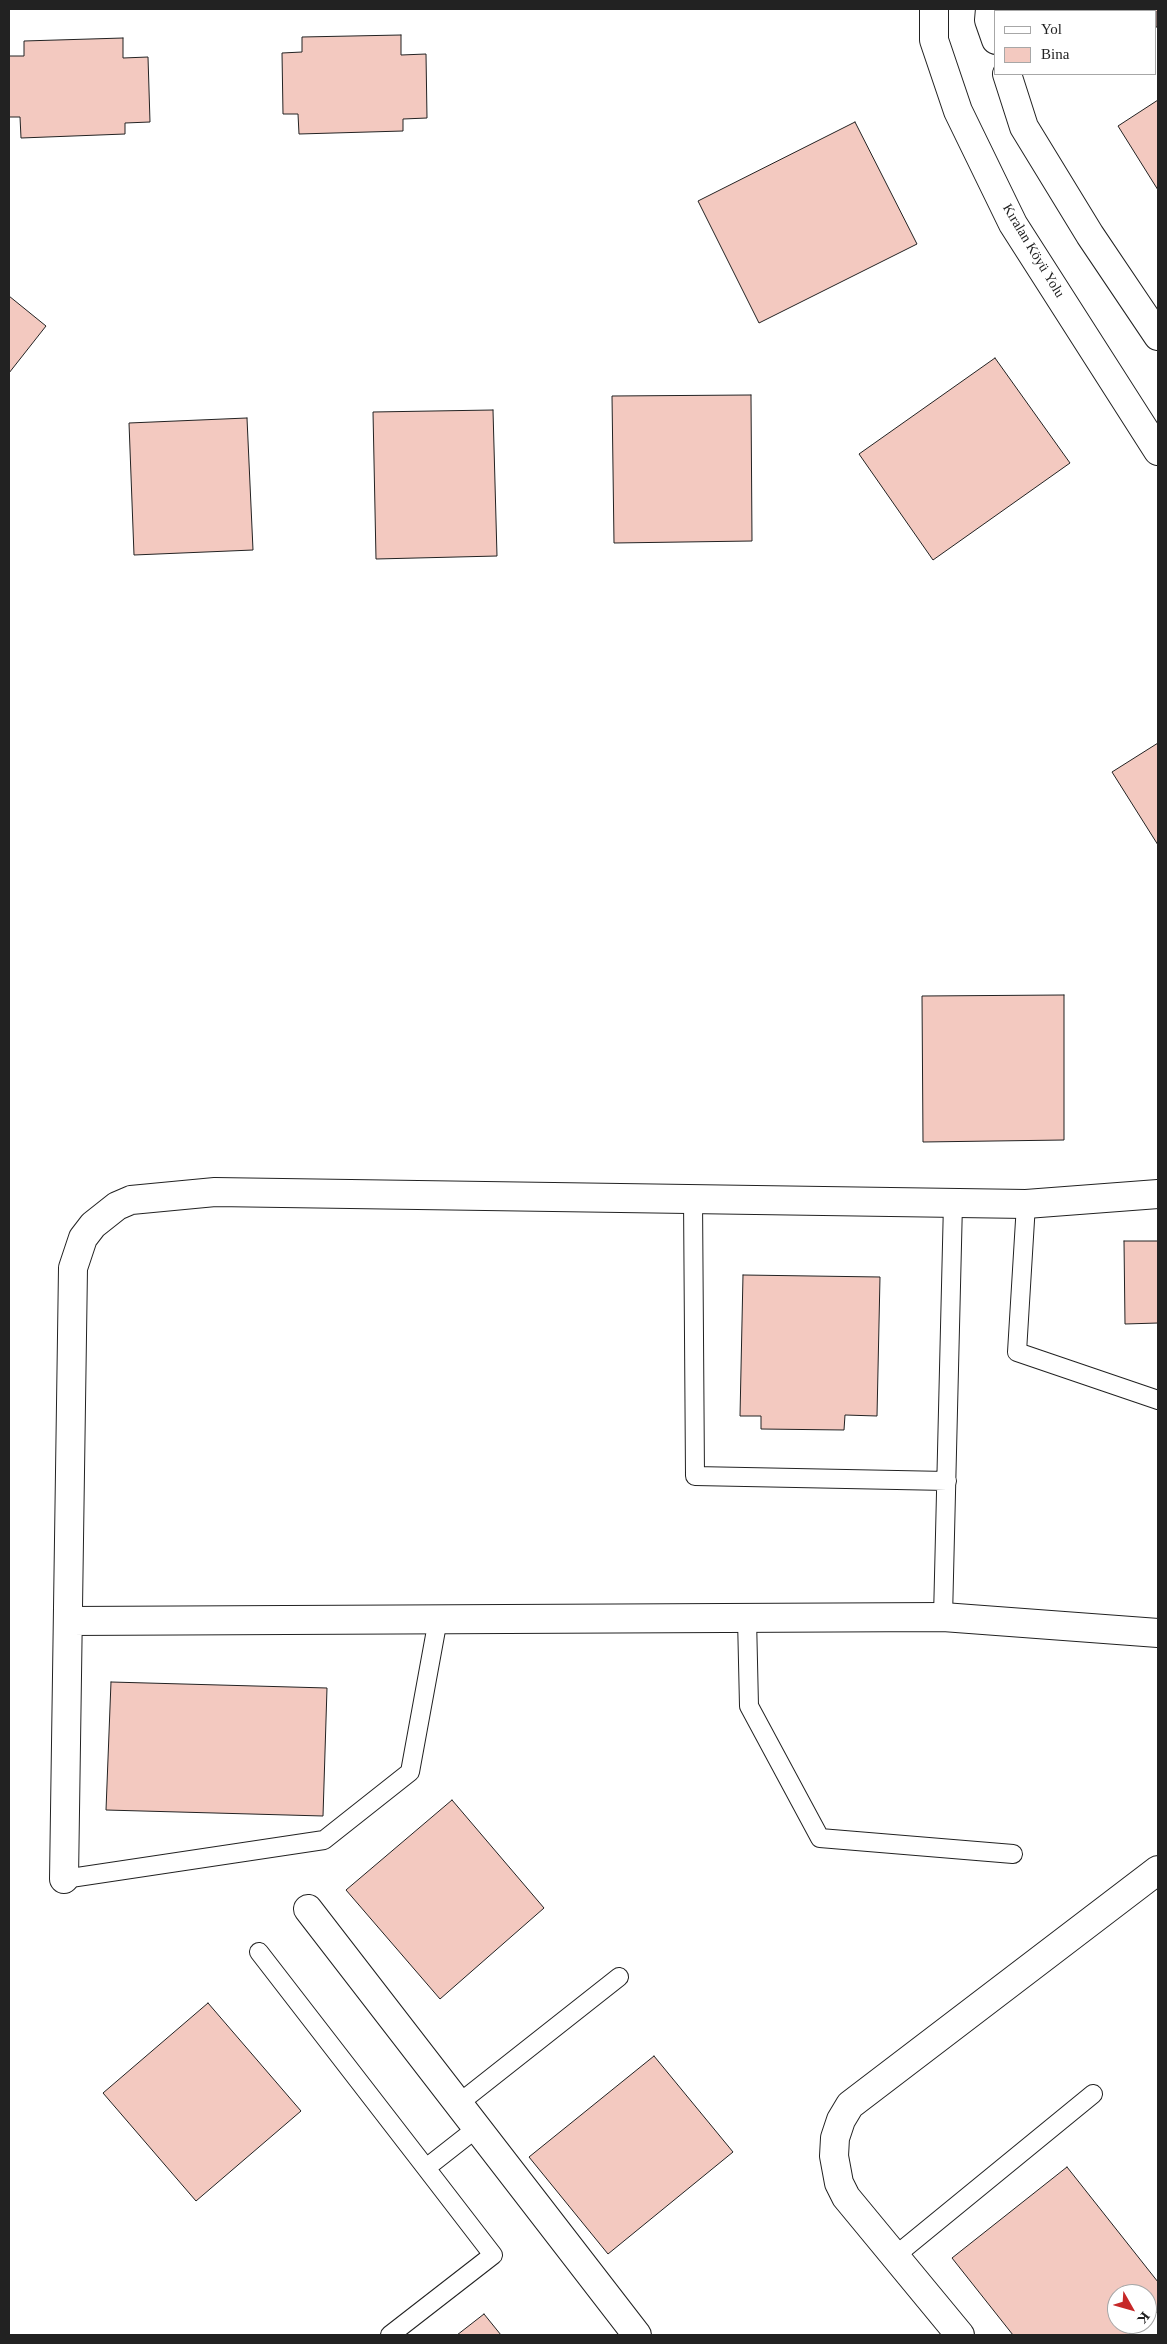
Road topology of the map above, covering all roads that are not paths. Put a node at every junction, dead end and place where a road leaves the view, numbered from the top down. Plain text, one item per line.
1 (934, 9) edge
2 (990, 9) edge
3 (994, 34) edge
4 (1007, 75) edge
5 (1158, 336) edge
6 (1158, 450) edge
7 (1158, 1194) edge
8 (693, 1198) junction
9 (953, 1203) junction
10 (1026, 1204) junction
11 (1158, 1400) edge
12 (947, 1481) junction
13 (943, 1617) junction
14 (747, 1618) junction
15 (438, 1619) junction
16 (69, 1622) junction
17 (1158, 1633) edge
18 (1013, 1854) dead end
19 (1158, 1870) edge
20 (64, 1879) joint
21 (308, 1909) dead end
22 (259, 1952) dead end
23 (619, 1977) dead end
24 (1093, 2094) dead end
25 (458, 2104) junction
26 (477, 2128) junction
27 (426, 2168) junction
28 (895, 2256) junction
29 (390, 2335) edge
30 (637, 2335) edge
31 (960, 2335) edge

1 - 6 street, Kıralan Köyü Yolu
2 - 3 street
4 - 5 street
7 - 10 street
8 - 9 street
8 - 12 lane
8 - 16 street
9 - 10 street
9 - 12 lane
10 - 11 lane
12 - 13 lane
13 - 14 street
13 - 17 street
14 - 15 street
14 - 18 lane
15 - 16 street
15 - 20 lane
16 - 20 street
19 - 28 street
21 - 25 street
22 - 27 lane
23 - 25 lane
24 - 28 lane
25 - 26 street
26 - 27 lane
26 - 30 street
27 - 29 lane
28 - 31 street

